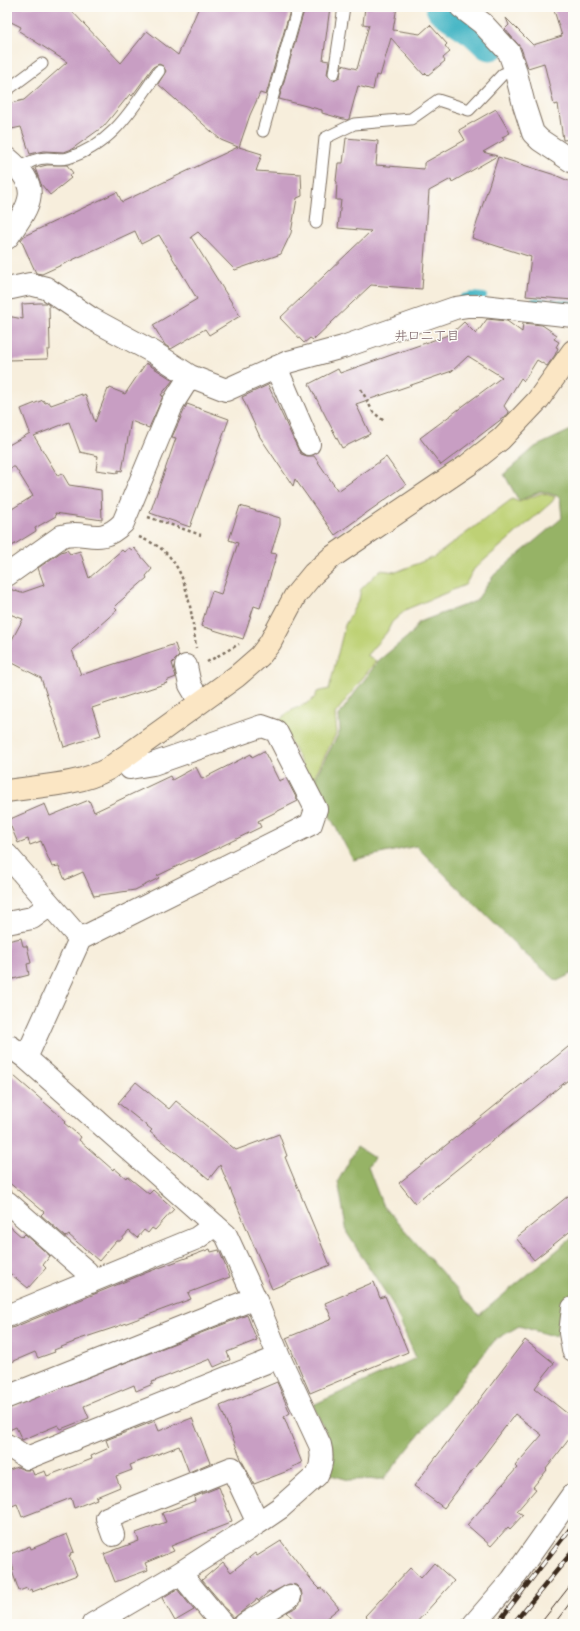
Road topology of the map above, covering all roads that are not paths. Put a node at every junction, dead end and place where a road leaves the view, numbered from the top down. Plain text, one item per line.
1 (298, 7) edge
2 (344, 7) edge
3 (461, 7) edge
4 (42, 64) dead end
5 (159, 71) dead end
6 (510, 71) junction
7 (334, 73) dead end
8 (7, 90) edge
9 (263, 131) dead end
10 (573, 162) edge
11 (13, 163) edge
12 (316, 223) dead end
13 (7, 238) edge
14 (7, 290) edge
15 (573, 316) edge
16 (573, 351) edge
17 (276, 367) junction
18 (190, 376) junction
19 (309, 444) dead end
20 (7, 575) edge
21 (195, 659) road end
22 (200, 702) junction
23 (123, 758) junction
24 (7, 791) edge
25 (7, 855) edge
26 (50, 905) junction
27 (7, 923) edge
28 (80, 939) junction
29 (16, 1053) edge
30 (7, 1202) edge
31 (215, 1225) junction
32 (91, 1282) junction
33 (254, 1298) junction
34 (573, 1308) edge
35 (7, 1316) edge
36 (573, 1350) edge
37 (279, 1356) junction
38 (7, 1397) edge
39 (7, 1445) edge
40 (573, 1494) edge
41 (258, 1523) junction
42 (113, 1535) dead end
43 (180, 1573) junction
44 (290, 1596) dead end
45 (93, 1624) edge
46 (222, 1624) edge
47 (246, 1624) edge
48 (474, 1624) edge

1 - 9 lane
2 - 7 lane
3 - 6 street
4 - 8 lane
5 - 11 lane
6 - 10 street
6 - 12 lane
11 - 13 street
14 - 18 street
15 - 17 street
16 - 22 street
17 - 18 street
17 - 19 street
18 - 20 street
21 - 22 street
22 - 23 street
23 - 24 street
23 - 28 street
25 - 26 street
26 - 27 street
26 - 28 street
28 - 29 street
29 - 31 street
30 - 32 street
31 - 32 street
31 - 33 street
32 - 35 street
33 - 37 street
33 - 38 street
34 - 36 street
37 - 39 street
37 - 41 street
40 - 48 street
41 - 42 street
41 - 43 street
43 - 45 street
43 - 46 street
44 - 47 street

